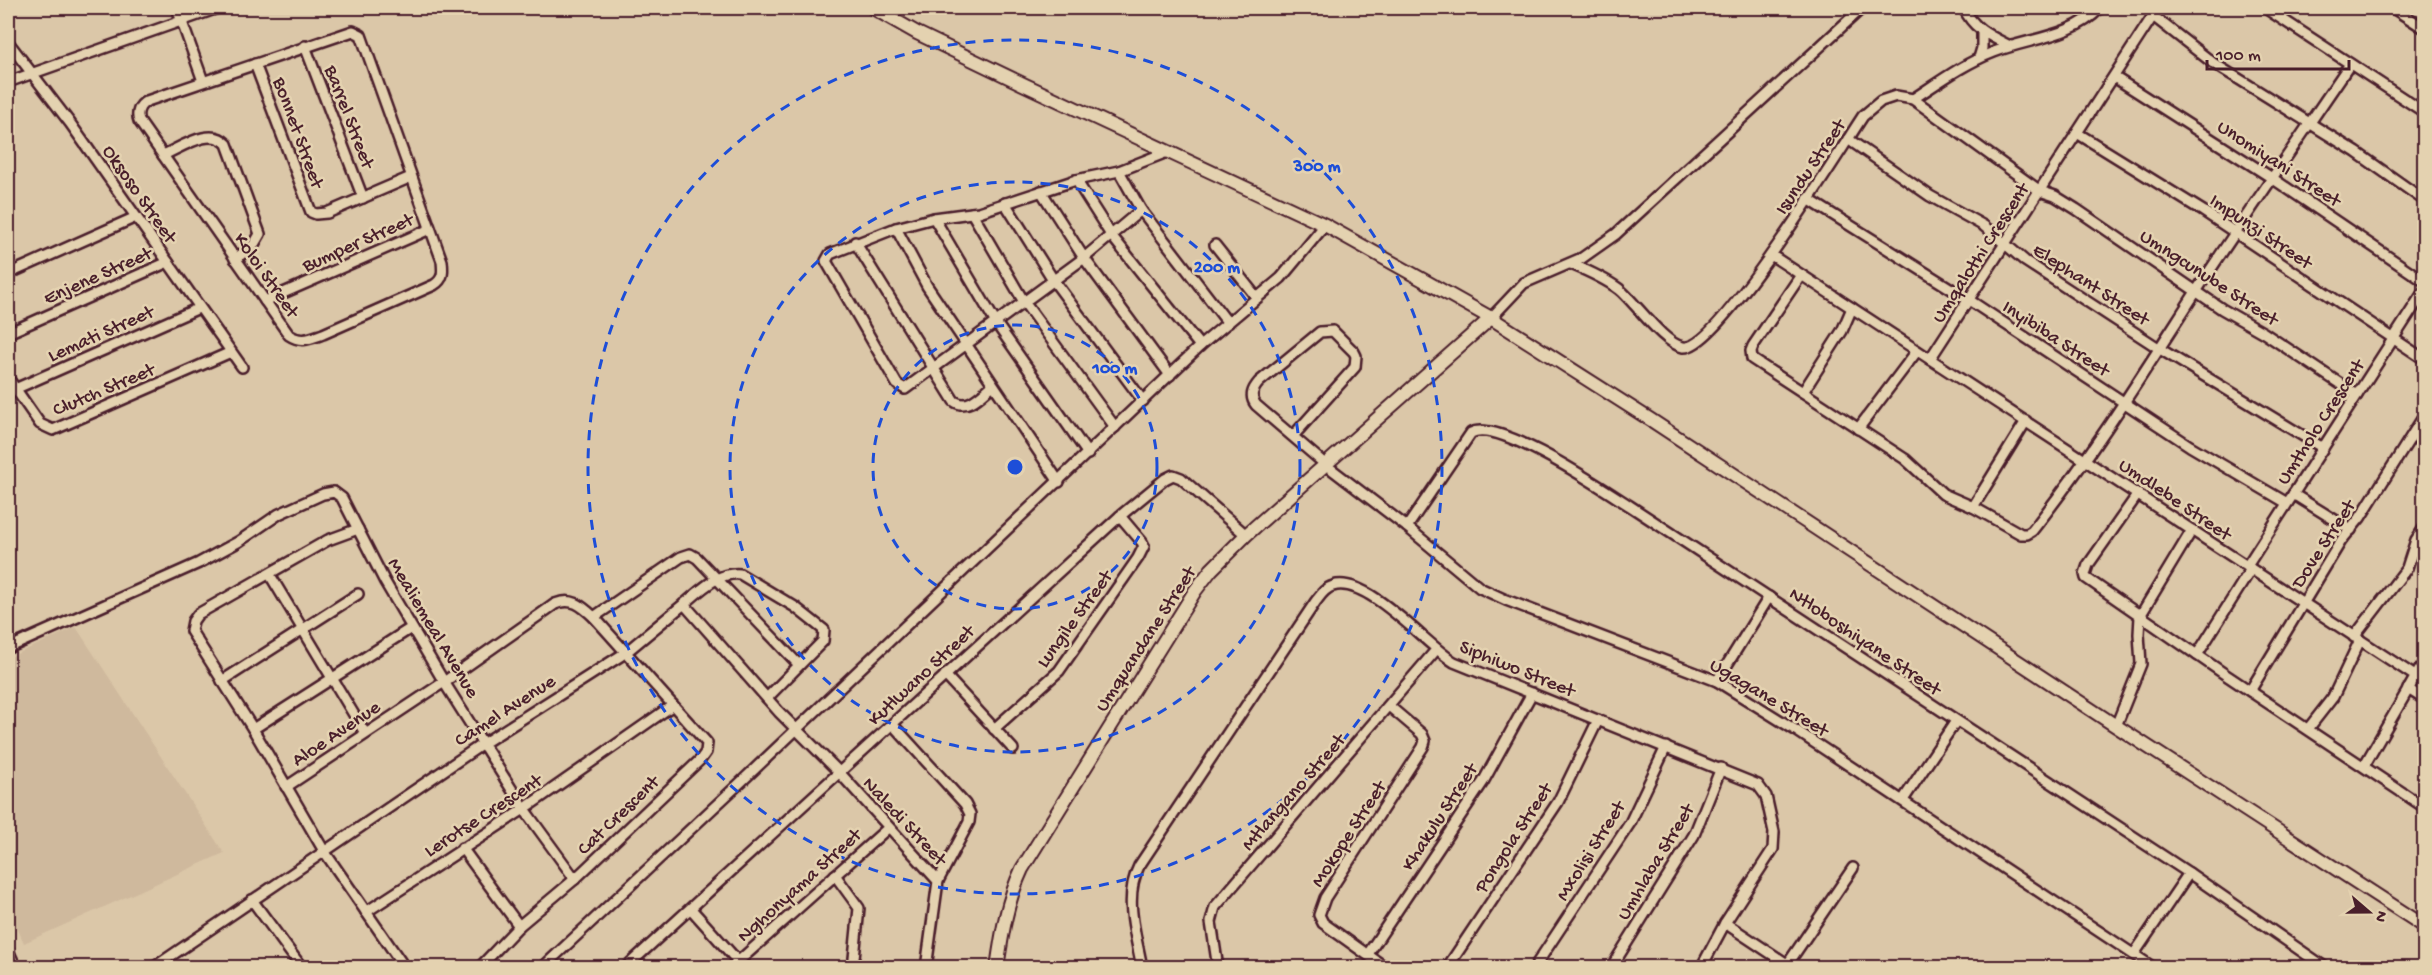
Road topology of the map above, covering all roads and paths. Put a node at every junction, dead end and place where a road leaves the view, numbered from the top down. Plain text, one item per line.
1 (177, 8) edge
2 (218, 8) edge
3 (873, 8) edge
4 (1862, 8) edge
5 (1964, 8) edge
6 (2100, 8) edge
7 (2158, 8) edge
8 (2265, 8) edge
9 (2393, 8) edge
10 (2152, 16) junction
11 (182, 20) junction
12 (2424, 28) edge
13 (1982, 31) junction
14 (8, 42) edge
15 (305, 46) junction
16 (2010, 46) junction
17 (1979, 58) junction
18 (255, 64) junction
19 (2350, 64) junction
20 (31, 74) junction
21 (2114, 77) junction
22 (203, 81) junction
23 (8, 82) edge
24 (1913, 99) junction
25 (2424, 112) edge
26 (2310, 124) junction
27 (2077, 133) junction
28 (1848, 139) junction
29 (1167, 152) junction
30 (163, 155) junction
31 (1119, 171) junction
32 (411, 177) junction
33 (2272, 178) junction
34 (1076, 180) junction
35 (1041, 191) junction
36 (2040, 191) junction
37 (363, 198) junction
38 (1808, 199) junction
39 (2424, 200) edge
40 (1005, 203) junction
41 (1140, 210) junction
42 (972, 213) junction
43 (136, 217) junction
44 (934, 218) junction
45 (1325, 225) junction
46 (896, 228) junction
47 (430, 229) junction
48 (2235, 234) junction
49 (1111, 235) junction
50 (855, 242) junction
51 (2005, 244) junction
52 (1215, 245) dead end
53 (1771, 255) junction
54 (1084, 258) junction
55 (235, 259) junction
56 (168, 262) junction
57 (1570, 264) junction
58 (8, 274) edge
59 (1801, 275) junction
60 (1054, 280) junction
61 (2424, 280) edge
62 (2197, 290) junction
63 (2424, 291) edge
64 (1257, 298) junction
65 (1969, 300) junction
66 (265, 301) junction
67 (1024, 302) junction
68 (199, 308) junction
69 (1852, 308) junction
70 (1491, 318) junction
71 (996, 323) junction
72 (1228, 323) junction
73 (8, 333) edge
74 (2393, 339) junction
75 (965, 345) junction
76 (1200, 346) junction
77 (2160, 349) junction
78 (1917, 351) junction
79 (231, 352) junction
80 (1930, 359) junction
81 (2424, 359) edge
82 (242, 367) dead end
83 (933, 368) junction
84 (1170, 375) junction
85 (8, 378) edge
86 (993, 385) junction
87 (15, 389) junction
88 (1803, 392) junction
89 (2357, 395) junction
90 (1143, 400) junction
91 (2126, 403) junction
92 (2424, 416) edge
93 (2026, 421) junction
94 (1115, 427) junction
95 (1858, 429) junction
96 (1293, 436) junction
97 (2323, 448) junction
98 (1088, 454) junction
99 (2086, 460) junction
100 (1326, 465) junction
101 (1059, 482) junction
102 (2138, 494) junction
103 (2293, 494) junction
104 (2287, 504) junction
105 (1973, 507) junction
106 (1119, 516) junction
107 (1407, 527) junction
108 (2424, 528) edge
109 (358, 529) junction
110 (2192, 530) junction
111 (2351, 530) junction
112 (1246, 535) junction
113 (2414, 549) junction
114 (2424, 556) edge
115 (2249, 567) junction
116 (270, 575) junction
117 (716, 578) junction
118 (357, 594) dead end
119 (1769, 597) junction
120 (684, 604) junction
121 (2304, 604) junction
122 (2140, 616) junction
123 (594, 617) junction
124 (411, 628) junction
125 (303, 630) junction
126 (2357, 639) junction
127 (8, 648) edge
128 (1436, 650) junction
129 (625, 653) junction
130 (2198, 655) junction
131 (2424, 662) edge
132 (799, 664) junction
133 (945, 675) junction
134 (333, 676) junction
135 (2415, 676) junction
136 (222, 681) junction
137 (1716, 681) junction
138 (444, 682) junction
139 (2408, 689) junction
140 (2250, 691) junction
141 (1532, 693) junction
142 (766, 698) junction
143 (2424, 699) edge
144 (673, 705) junction
145 (1389, 706) junction
146 (1598, 720) junction
147 (1956, 722) junction
148 (894, 724) junction
149 (2116, 726) junction
150 (253, 729) junction
151 (797, 729) junction
152 (994, 729) junction
153 (2308, 729) junction
154 (365, 733) junction
155 (484, 743) junction
156 (1666, 747) junction
157 (1013, 749) dead end
158 (2364, 766) junction
159 (1721, 768) junction
160 (838, 771) junction
161 (286, 787) junction
162 (1903, 800) junction
163 (2423, 802) edge
164 (524, 809) junction
165 (888, 828) junction
166 (462, 848) junction
167 (324, 851) junction
168 (1853, 868) dead end
169 (2189, 873) junction
170 (835, 875) junction
171 (575, 879) junction
172 (938, 881) junction
173 (252, 900) junction
174 (691, 909) junction
175 (366, 912) junction
176 (1725, 923) junction
177 (519, 926) junction
178 (2424, 926) edge
179 (8, 950) edge
180 (1368, 954) junction
181 (2134, 954) junction
182 (738, 965) edge
183 (1788, 966) edge
184 (16, 968) edge
185 (153, 968) edge
186 (302, 968) edge
187 (405, 968) edge
188 (478, 968) edge
189 (542, 968) edge
190 (626, 968) edge
191 (853, 968) edge
192 (926, 968) edge
193 (997, 968) edge
194 (1142, 968) edge
195 (1218, 968) edge
196 (1386, 968) edge
197 (1447, 968) edge
198 (1534, 968) edge
199 (1611, 968) edge
200 (1701, 968) edge
201 (2154, 968) edge
202 (2326, 968) edge

1 - 11 street
2 - 11 street
3 - 29 street
4 - 57 street
5 - 13 street
6 - 16 street
7 - 10 street, Umqalothi Crescent
8 - 19 street
9 - 12 street
10 - 21 street, Umqalothi Crescent
10 - 26 street
11 - 20 street
11 - 22 street
13 - 16 street
13 - 17 street
14 - 20 street, Oksoso Street
15 - 18 street, Koloi Street
15 - 32 street, Koloi Street
15 - 37 street, Barrel Street
16 - 17 street
17 - 24 street
18 - 22 street, Koloi Street
18 - 37 street, Bonnet Street
19 - 25 street
19 - 26 street
20 - 23 street
20 - 43 street, Oksoso Street
21 - 27 street, Umqalothi Crescent
21 - 33 street, Unomiyani Street
22 - 30 street, Koloi Street
24 - 28 street, Isundu Street
24 - 36 street
26 - 33 street
26 - 39 street
27 - 36 street, Umqalothi Crescent
27 - 48 street, Impunzi Street
28 - 38 street, Isundu Street
28 - 51 street, Elephant Street
29 - 31 street
29 - 45 street
30 - 55 street, Koloi Street
30 - 55 street
31 - 34 street
31 - 41 street
32 - 37 street, Bonnet Street
32 - 47 street, Koloi Street
33 - 48 street
33 - 61 street, Unomiyani Street
34 - 35 street
34 - 49 street
35 - 40 street
35 - 54 street
36 - 51 street, Umqalothi Crescent
36 - 62 street, Umngcunube Street
38 - 53 street, Isundu Street
38 - 65 street, Inyibiba Street
40 - 42 street
40 - 60 street
41 - 49 street
41 - 72 street
42 - 44 street
42 - 67 street
43 - 56 street, Oksoso Street
43 - 58 street
44 - 46 street
44 - 71 street
45 - 64 street
45 - 70 street
46 - 50 street
46 - 75 street
47 - 66 street, Bumper Street
47 - 66 street, Koloi Street
48 - 62 street
48 - 74 street, Impunzi Street
49 - 54 street
49 - 76 street
50 - 83 street
50 - 83 street
51 - 65 street, Umqalothi Crescent
51 - 77 street, Elephant Street
52 - 64 street
53 - 57 street, Isundu Street
53 - 59 street
54 - 60 street
54 - 84 street
55 - 66 street, Koloi Street
56 - 68 street, Oksoso Street
56 - 73 street, Enjene Street
57 - 70 street
59 - 69 street
59 - 88 street
60 - 67 street
60 - 90 street
62 - 77 street
62 - 89 street, Umngcunube Street
63 - 74 street, Umtholo Crescent
64 - 72 street
65 - 80 street, Umqalothi Crescent
65 - 91 street, Inyibiba Street
67 - 71 street
67 - 94 street
68 - 79 street, Oksoso Street
68 - 87 street, Lemati Street
69 - 78 street
69 - 88 street
70 - 100 street, Umquandane Street
70 - 149 street
71 - 75 street
71 - 98 street
72 - 76 street
74 - 81 street, Impunzi Street
74 - 89 street, Umtholo Crescent
75 - 83 street
75 - 86 street
76 - 84 street
77 - 91 street
77 - 97 street, Elephant Street
78 - 80 street
78 - 95 street
79 - 82 street, Oksoso Street
79 - 87 street, Clutch Street
80 - 93 street
83 - 86 street
84 - 90 street
85 - 87 street, Clutch Street
86 - 101 street
88 - 95 street
89 - 97 street, Umtholo Crescent
90 - 94 street
91 - 99 street
91 - 104 street, Inyibiba Street
92 - 111 street, Dove Street
93 - 99 street
93 - 105 street
94 - 98 street
95 - 105 street
96 - 96 street, Ugagane Street
96 - 100 street, Ugagane Street
97 - 103 street, Umtholo Crescent
98 - 101 street
99 - 102 street, Umdlebe Street
99 - 105 street
100 - 107 street, Ugagane Street
100 - 112 street, Umquandane Street
101 - 151 street
102 - 110 street, Umdlebe Street
102 - 122 street
103 - 104 street, Umtholo Crescent
103 - 111 street
104 - 115 street, Umtholo Crescent
106 - 112 street, Kutlwano Street
106 - 133 street, Kutlwano Street
106 - 152 street, Lungile Street
107 - 119 street, Ntloboshiyane Street
107 - 137 street, Ugagane Street
108 - 113 street
109 - 116 street, Aloe Avenue
109 - 124 street, Mealiemeal Avenue
109 - 127 street, Mealiemeal Avenue
110 - 115 street, Umdlebe Street
110 - 122 street
111 - 121 street, Dove Street
112 - 193 street, Umquandane Street
113 - 114 street
113 - 126 street
115 - 121 street
115 - 130 street, Umtholo Crescent
116 - 125 street
116 - 136 street, Aloe Avenue
117 - 120 street, Camel Avenue
117 - 123 street
117 - 132 street
117 - 132 street
118 - 125 street
119 - 137 street
119 - 147 street, Ntloboshiyane Street
120 - 129 street, Camel Avenue
120 - 142 street
121 - 126 street
121 - 140 street, Dove Street
122 - 130 street
122 - 149 street
123 - 129 street, Aloe Avenue
123 - 138 street, Aloe Avenue
124 - 134 street
124 - 138 street, Mealiemeal Avenue
125 - 134 street
125 - 136 street
126 - 135 street
126 - 153 street
128 - 141 street, Siphiwo Street
128 - 145 street, Mtlangano Street
128 - 194 street, Siphiwo Street
129 - 144 street, Cat Crescent
129 - 155 street, Camel Avenue
130 - 140 street
131 - 135 street
132 - 142 street
133 - 148 street, Kutlwano Street
133 - 152 street
134 - 150 street
134 - 154 street
135 - 139 street
136 - 150 street, Aloe Avenue
137 - 162 street, Ugagane Street
138 - 154 street, Aloe Avenue
138 - 155 street, Mealiemeal Avenue
139 - 143 street
139 - 158 street
140 - 153 street
141 - 146 street, Siphiwo Street
141 - 180 street, Khakulu Street
142 - 151 street
144 - 164 street, Lerotse Crescent
144 - 171 street, Cat Crescent
145 - 180 street, Mokope Street
145 - 195 street, Mtlangano Street
146 - 156 street, Siphiwo Street
146 - 197 street, Pongola Street
147 - 162 street
147 - 169 street, Ntloboshiyane Street
148 - 160 street, Kutlwano Street
148 - 172 street
149 - 178 street
150 - 161 street, Aloe Avenue
151 - 160 street
151 - 189 street
152 - 157 street
153 - 158 street
154 - 161 street, Aloe Avenue
155 - 164 street, Cat Crescent
155 - 167 street, Camel Avenue
156 - 159 street, Siphiwo Street
156 - 198 street, Mxolisi Street
158 - 163 street
159 - 176 street, Siphiwo Street
159 - 199 street, Umhlaba Street
160 - 165 street, Naledi Street
160 - 174 street, Kutlwano Street
161 - 167 street
162 - 181 street, Ugagane Street
164 - 166 street, Lerotse Crescent
164 - 171 street, Cat Crescent
165 - 170 street, Nghonyama Street
165 - 172 street, Naledi Street
166 - 175 street, Lerotse Crescent
166 - 177 street
167 - 173 street, Camel Avenue
167 - 175 street
168 - 183 street
169 - 181 street
169 - 202 street, Ntloboshiyane Street
170 - 182 street, Nghonyama Street
170 - 191 street
171 - 177 street
172 - 192 street, Naledi Street
173 - 185 street, Camel Avenue
173 - 186 street
174 - 182 street
174 - 190 street, Kutlwano Street
175 - 187 street
176 - 183 street
176 - 200 street, Siphiwo Street
177 - 188 street
179 - 184 street
180 - 196 street, Mokope Street
181 - 201 street, Ugagane Street

